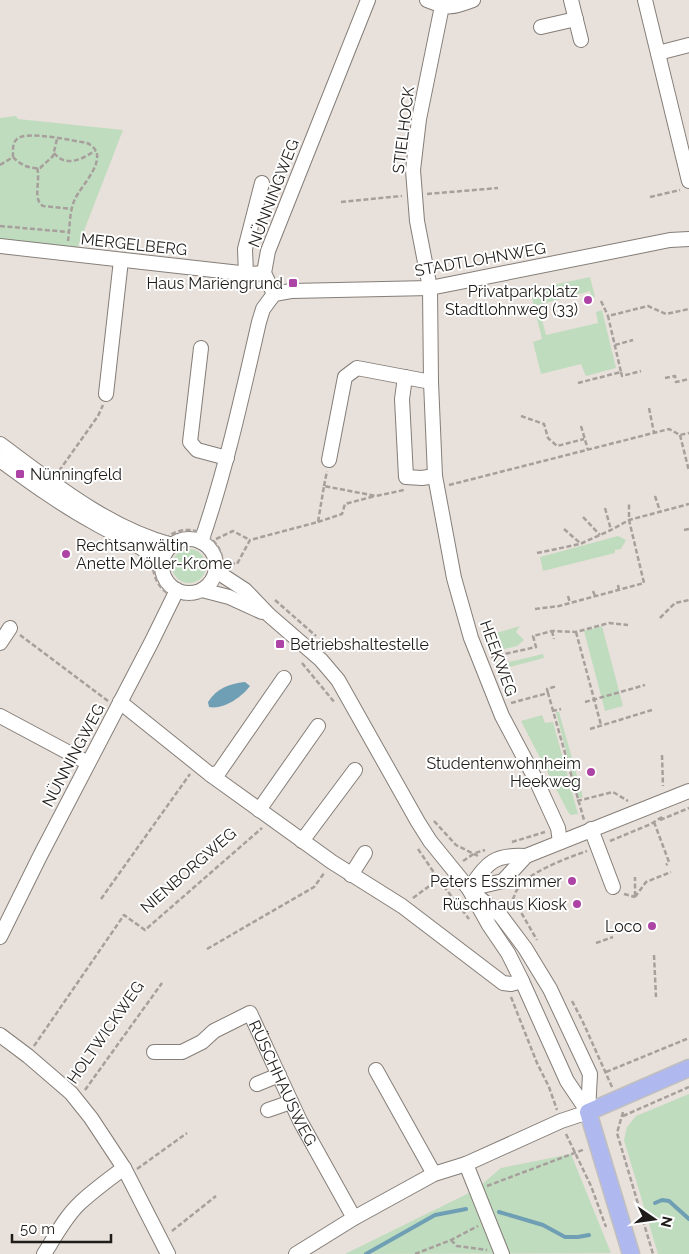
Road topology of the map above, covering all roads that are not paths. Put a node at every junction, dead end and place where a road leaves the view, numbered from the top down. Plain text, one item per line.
1 (368, 0) edge
2 (427, 0) edge
3 (473, 0) edge
4 (571, 0) edge
5 (645, 0) edge
6 (442, 6) junction
7 (576, 19) junction
8 (541, 27) dead end
9 (581, 40) dead end
10 (689, 45) edge
11 (658, 53) junction
12 (262, 183) dead end
13 (686, 185) edge
14 (689, 239) edge
15 (0, 246) edge
16 (121, 260) junction
17 (264, 273) junction
18 (246, 274) junction
19 (430, 288) junction
20 (274, 294) junction
21 (200, 348) dead end
22 (406, 378) junction
23 (431, 382) junction
24 (106, 394) road end
25 (0, 444) edge
26 (227, 458) junction
27 (0, 460) edge
28 (329, 460) dead end
29 (442, 481) junction
30 (206, 539) junction
31 (167, 544) junction
32 (158, 560) junction
33 (220, 568) junction
34 (175, 594) junction
35 (208, 594) junction
36 (269, 615) junction
37 (10, 628) road end
38 (0, 643) edge
39 (284, 678) dead end
40 (119, 705) junction
41 (0, 716) edge
42 (318, 726) dead end
43 (88, 763) junction
44 (355, 770) dead end
45 (211, 775) junction
46 (689, 791) edge
47 (259, 810) junction
48 (591, 829) junction
49 (302, 840) junction
50 (560, 842) junction
51 (365, 853) dead end
52 (526, 856) junction
53 (351, 875) junction
54 (613, 887) dead end
55 (469, 889) junction
56 (0, 937) edge
57 (522, 981) junction
58 (0, 1035) edge
59 (154, 1052) dead end
60 (689, 1068) edge
61 (376, 1070) dead end
62 (280, 1075) junction
63 (257, 1084) dead end
64 (291, 1102) junction
65 (268, 1110) dead end
66 (588, 1112) junction
67 (466, 1164) junction
68 (126, 1172) junction
69 (434, 1174) junction
70 (354, 1218) junction
71 (502, 1252) edge
72 (44, 1254) edge
73 (168, 1254) edge
74 (296, 1254) edge
75 (631, 1254) edge

1 - 17 street, NÜNNINGWEG
2 - 6 street
3 - 6 street
4 - 7 street
5 - 11 street
6 - 19 street, STIELHOCK
7 - 8 street
7 - 9 street
10 - 11 street
11 - 13 street
12 - 18 street
14 - 19 street, STADTLOHNWEG
15 - 16 street, MERGELBERG
16 - 18 street, MERGELBERG
16 - 24 street
17 - 18 street, MERGELBERG
17 - 20 street, NÜNNINGWEG
19 - 20 street, STADTLOHNWEG
19 - 23 street, HEEKWEG
20 - 26 street
21 - 26 street
22 - 23 street
22 - 28 street
22 - 29 street
23 - 29 street, HEEKWEG
25 - 31 street
26 - 30 street
27 - 32 street
29 - 50 street, HEEKWEG
30 - 31 street
30 - 33 street
31 - 32 street
32 - 34 street
33 - 35 street
33 - 36 street
34 - 35 street
34 - 40 street, NÜNNINGWEG
35 - 36 street
36 - 55 street
37 - 38 street
39 - 45 street
40 - 43 street, NÜNNINGWEG
40 - 45 street
41 - 43 street
42 - 47 street
43 - 56 street, NÜNNINGWEG
44 - 49 street
45 - 47 street
46 - 48 street
47 - 49 street
48 - 50 street
48 - 54 street
49 - 53 street
50 - 52 street
51 - 53 street
52 - 55 street
52 - 55 street
53 - 57 street
55 - 57 street
55 - 66 street
57 - 66 street
58 - 68 street, HOLTWICKWEG
59 - 62 street, RÜSCHHAUSWEG
60 - 66 main road
61 - 69 street
62 - 63 street
62 - 64 street, RÜSCHHAUSWEG
64 - 65 street
64 - 70 street, RÜSCHHAUSWEG
66 - 67 street
66 - 75 main road
67 - 69 street
67 - 71 street
68 - 72 street
68 - 73 street, HOLTWICKWEG
69 - 70 street
70 - 74 street

